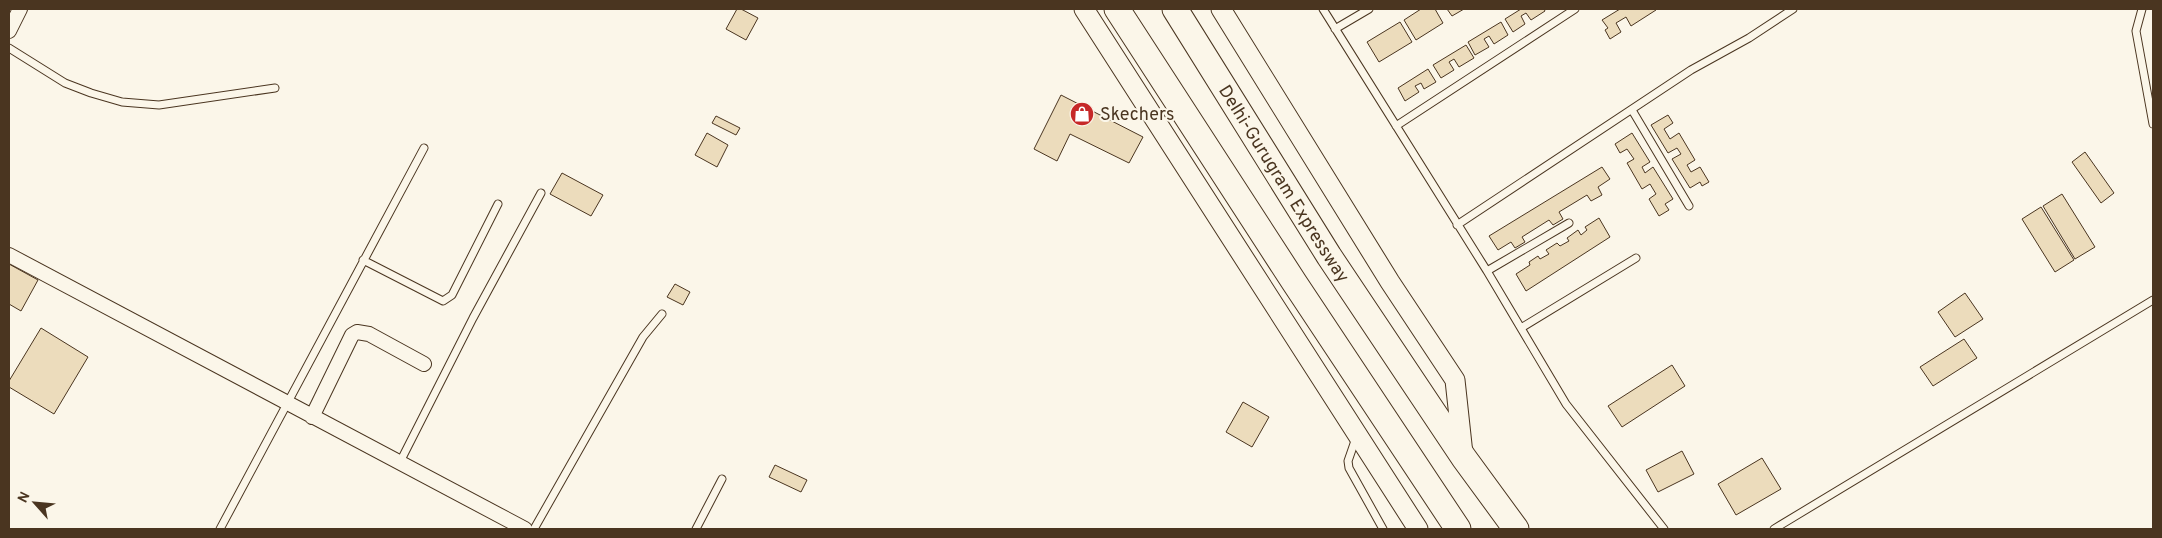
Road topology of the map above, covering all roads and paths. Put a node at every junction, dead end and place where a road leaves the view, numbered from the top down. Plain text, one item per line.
1 (20, 9) edge
2 (1084, 9) edge
3 (1117, 9) edge
4 (1175, 9) edge
5 (1221, 9) edge
6 (1323, 9) edge
7 (1369, 9) edge
8 (1576, 9) edge
9 (1793, 9) edge
10 (2142, 9) edge
11 (1336, 30) junction
12 (9, 31) edge
13 (9, 48) edge
14 (275, 88) dead end
15 (1632, 110) junction
16 (2153, 124) edge
17 (1396, 126) junction
18 (424, 148) dead end
19 (541, 193) dead end
20 (498, 204) dead end
21 (1689, 206) dead end
22 (1569, 223) dead end
23 (1457, 225) junction
24 (9, 255) edge
25 (1636, 258) dead end
26 (363, 260) junction
27 (1487, 271) junction
28 (2153, 300) edge
29 (662, 314) dead end
30 (1521, 328) junction
31 (424, 364) dead end
32 (286, 403) junction
33 (312, 417) junction
34 (1357, 436) junction
35 (1464, 458) junction
36 (400, 462) junction
37 (722, 479) dead end
38 (220, 529) edge
39 (524, 529) edge
40 (696, 529) edge
41 (1383, 529) edge
42 (1418, 529) edge
43 (1458, 529) edge
44 (1516, 529) edge
45 (1664, 529) edge
46 (1774, 529) edge

1 - 12 street
2 - 34 main road
3 - 43 highway
4 - 35 highway, Delhi-Gurugram Expressway
5 - 35 main road
6 - 11 lane
7 - 11 lane
8 - 17 lane
9 - 15 lane
10 - 16 lane
11 - 17 lane
13 - 14 lane
15 - 21 lane
15 - 23 lane
17 - 23 lane
18 - 26 lane
19 - 36 lane
20 - 26 lane
22 - 27 lane
23 - 27 lane
24 - 32 street
25 - 30 lane
26 - 32 lane
27 - 30 lane
28 - 46 lane
29 - 39 lane
30 - 45 lane
31 - 33 street
32 - 33 street
32 - 38 lane
33 - 36 street
34 - 41 lane
34 - 42 main road
35 - 44 highway, Delhi-Gurugram Expressway
36 - 39 street
37 - 40 lane

